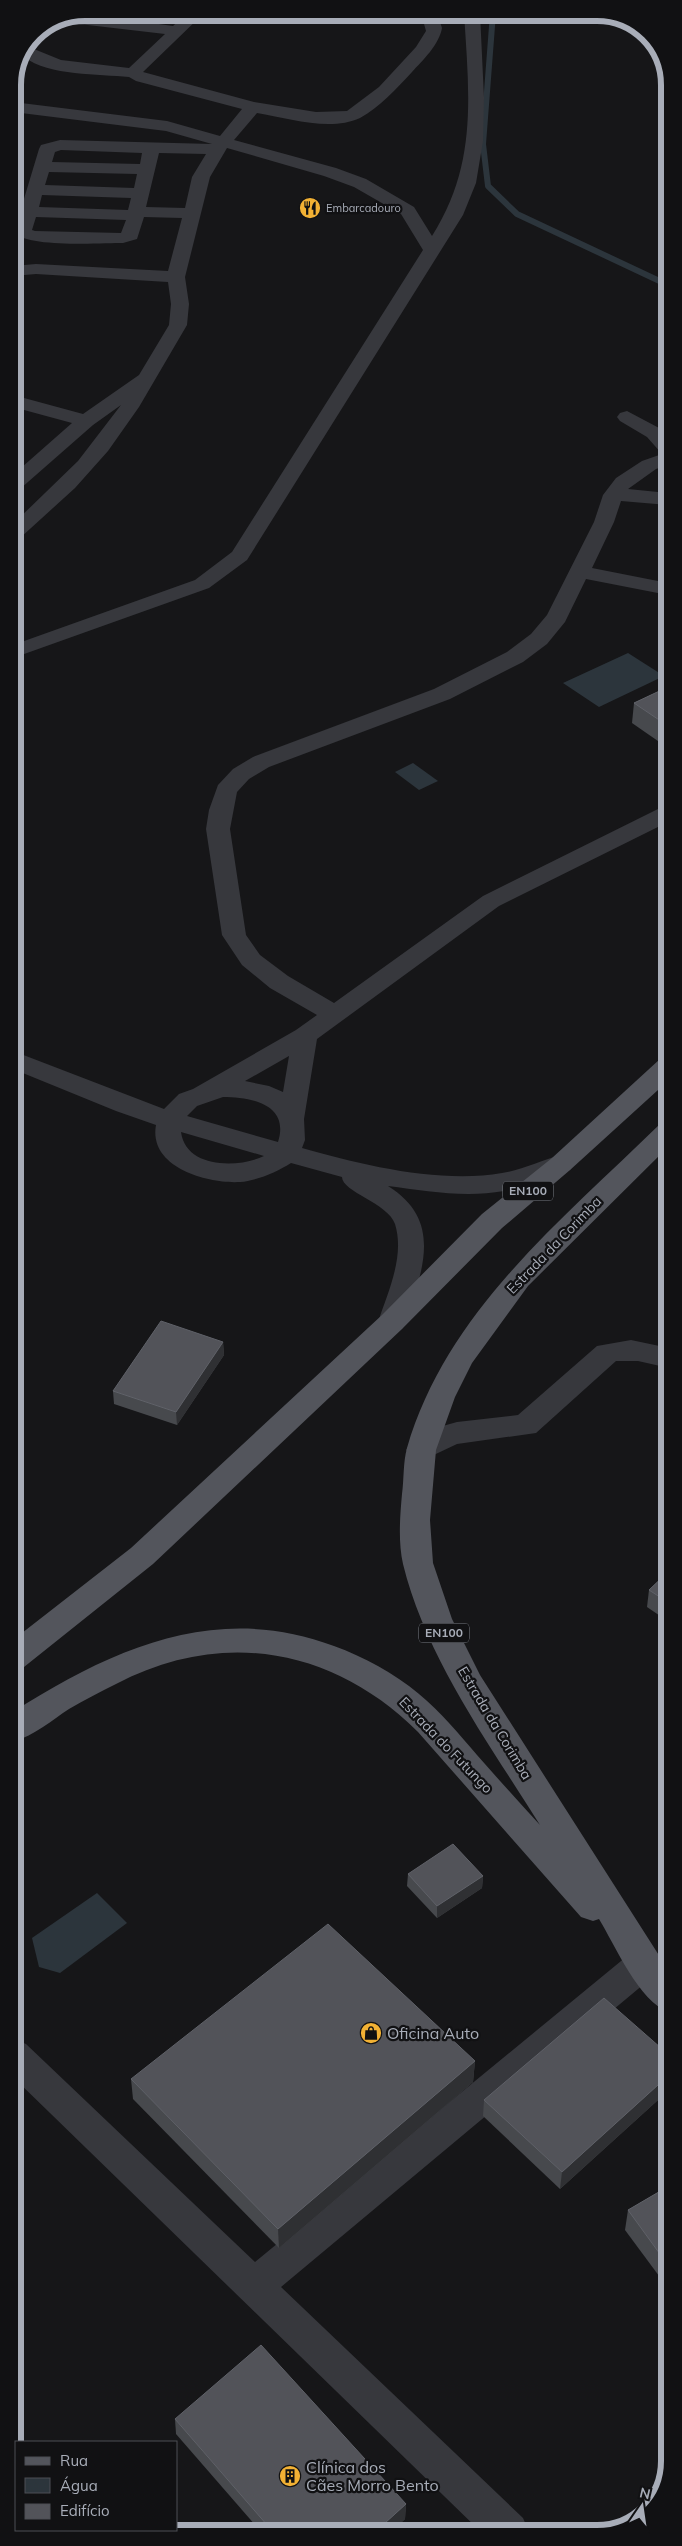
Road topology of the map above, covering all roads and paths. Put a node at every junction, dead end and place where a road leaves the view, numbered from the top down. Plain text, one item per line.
1 (103, 21) edge
2 (187, 21) edge
3 (434, 21) edge
4 (472, 21) edge
5 (176, 31) junction
6 (30, 53) edge
7 (133, 73) junction
8 (253, 107) junction
9 (21, 108) edge
10 (220, 145) junction
11 (152, 148) junction
12 (42, 167) junction
13 (147, 170) junction
14 (35, 190) junction
15 (142, 192) junction
16 (29, 212) junction
17 (137, 215) junction
18 (190, 216) junction
19 (431, 249) junction
20 (21, 270) edge
21 (176, 278) junction
22 (146, 379) junction
23 (21, 403) edge
24 (627, 417) dead end
25 (86, 421) junction
26 (661, 441) edge
27 (661, 461) edge
28 (21, 478) edge
29 (613, 495) junction
30 (661, 498) edge
31 (21, 527) edge
32 (580, 572) junction
33 (661, 588) edge
34 (21, 649) edge
35 (661, 816) edge
36 (334, 1014) junction
37 (305, 1036) junction
38 (21, 1062) edge
39 (661, 1072) edge
40 (203, 1093) junction
41 (292, 1118) junction
42 (169, 1120) junction
43 (661, 1138) edge
44 (286, 1152) junction
45 (328, 1164) junction
46 (561, 1164) junction
47 (392, 1322) junction
48 (661, 1355) edge
49 (421, 1450) junction
50 (21, 1652) edge
51 (21, 1724) edge
52 (644, 1963) junction
53 (661, 1986) edge
54 (21, 2062) edge
55 (255, 2286) junction
56 (502, 2525) edge

1 - 5 street
2 - 5 street
3 - 8 street
4 - 19 street
5 - 7 street
6 - 7 street
7 - 8 street
8 - 10 street
9 - 10 street
10 - 11 street
10 - 18 street
10 - 19 street
11 - 12 street
11 - 13 street
12 - 13 street
12 - 14 street
13 - 15 street
14 - 15 street
14 - 16 street
15 - 17 street
16 - 17 street
16 - 17 street
17 - 18 street
18 - 21 street
19 - 34 street
20 - 21 street
21 - 22 street
22 - 25 street
22 - 31 street
23 - 25 street
24 - 26 street
25 - 28 street
27 - 29 street
29 - 30 street
29 - 32 street
32 - 33 street
32 - 36 street
35 - 36 street
36 - 37 street
37 - 40 street
37 - 41 street
38 - 42 street
39 - 46 main road, EN100
40 - 41 street
40 - 42 street
41 - 44 street
42 - 44 street
42 - 44 street
43 - 49 main road, Estrada da Corimba / EN100
44 - 45 street
45 - 46 street
45 - 47 street
46 - 47 main road, EN100
47 - 50 main road, EN100
48 - 49 street
49 - 52 main road, Estrada da Corimba / EN100
51 - 52 main road, Estrada do Futungo
52 - 53 main road, Estrada do Futungo / EN100
52 - 55 street
54 - 55 street
55 - 56 street

